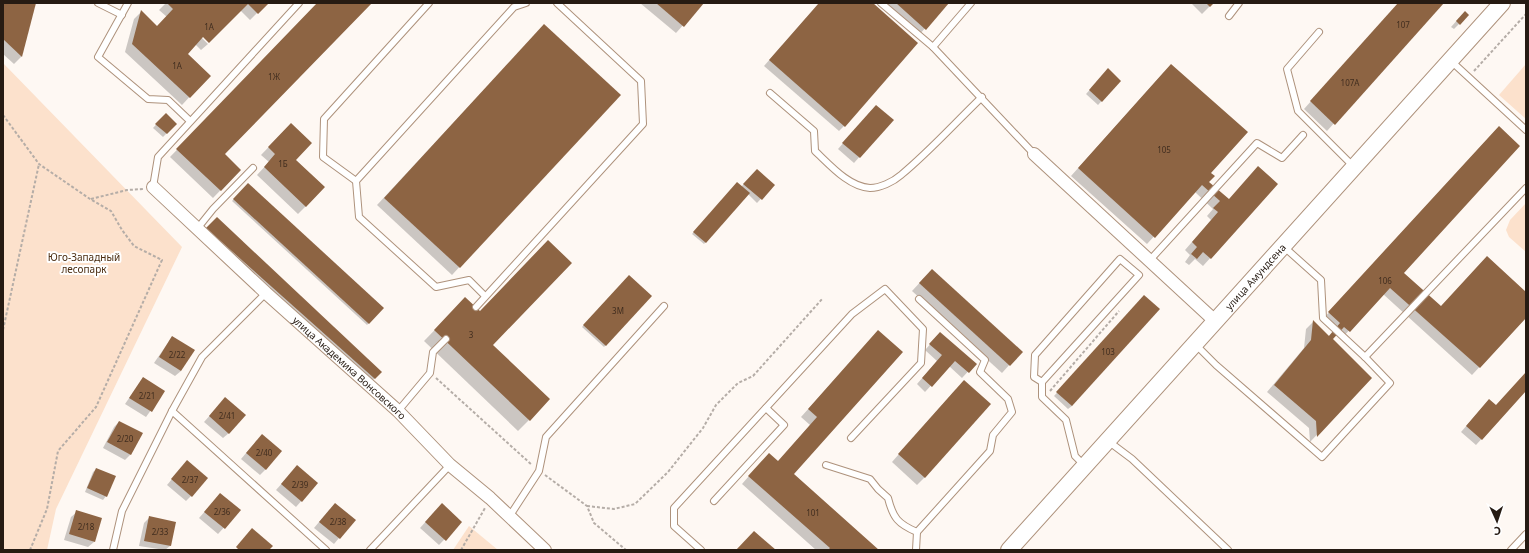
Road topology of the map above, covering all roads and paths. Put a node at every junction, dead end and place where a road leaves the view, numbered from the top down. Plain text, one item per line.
1 (98, 3) edge
2 (128, 3) edge
3 (298, 3) edge
4 (429, 3) edge
5 (526, 3) edge
6 (557, 3) edge
7 (881, 3) edge
8 (971, 3) edge
9 (1239, 3) edge
10 (1502, 3) edge
11 (1526, 14) edge
12 (122, 15) junction
13 (1229, 16) dead end
14 (1319, 32) dead end
15 (933, 47) junction
16 (1449, 60) junction
17 (1472, 81) junction
18 (770, 93) dead end
19 (982, 97) junction
20 (3, 115) edge
21 (190, 121) junction
22 (1526, 130) edge
23 (1303, 135) dead end
24 (1034, 154) joint
25 (39, 164) junction
26 (1353, 166) junction
27 (253, 168) dead end
28 (356, 181) junction
29 (153, 187) junction
30 (1526, 188) edge
31 (90, 199) junction
32 (197, 229) junction
33 (1283, 246) junction
34 (1150, 260) junction
35 (266, 293) junction
36 (485, 296) junction
37 (823, 298) dead end
38 (919, 299) dead end
39 (664, 306) dead end
40 (476, 307) dead end
41 (1120, 310) dead end
42 (1215, 321) junction
43 (3, 330) edge
44 (446, 339) dead end
45 (1195, 344) junction
46 (1365, 357) junction
47 (430, 373) junction
48 (1042, 382) junction
49 (1050, 391) dead end
50 (766, 408) junction
51 (172, 411) junction
52 (398, 411) junction
53 (851, 438) dead end
54 (1108, 441) junction
55 (450, 464) junction
56 (826, 465) dead end
57 (1085, 466) junction
58 (539, 471) junction
59 (490, 498) junction
60 (714, 501) dead end
61 (587, 506) junction
62 (509, 517) junction
63 (916, 532) junction
64 (1526, 534) edge
65 (30, 550) edge
66 (113, 550) edge
67 (326, 550) edge
68 (370, 550) edge
69 (461, 550) edge
70 (545, 550) edge
71 (626, 550) edge
72 (701, 550) edge
73 (916, 550) edge
74 (1009, 550) edge
75 (1228, 550) edge
76 (1511, 550) edge

1 - 12 lane
2 - 12 lane
3 - 21 lane
4 - 28 lane
5 - 28 lane
6 - 36 lane
7 - 15 lane
8 - 15 lane
9 - 13 lane
10 - 16 main road, улица Амундсена
11 - 17 path
12 - 21 lane
14 - 26 lane
15 - 19 lane
16 - 17 lane
16 - 26 main road, улица Амундсена
17 - 22 lane
18 - 19 lane
19 - 24 lane
20 - 25 path
21 - 29 lane
23 - 34 lane
24 - 34 street
25 - 31 path
25 - 43 path
26 - 33 main road, улица Амундсена
27 - 32 lane
28 - 36 lane
29 - 31 path
29 - 32 street, улица Академика Вонсовского
30 - 46 lane
31 - 65 path
32 - 35 street, улица Академика Вонсовского
33 - 42 main road, улица Амундсена
33 - 46 lane
34 - 42 street
35 - 51 lane
35 - 52 street, улица Академика Вонсовского
36 - 40 lane
37 - 61 path
38 - 63 lane
39 - 58 lane
41 - 49 path
42 - 45 main road, улица Амундсена
44 - 47 lane
45 - 46 lane
45 - 54 main road, улица Амундсена
47 - 52 lane
47 - 58 path
48 - 48 lane
48 - 57 lane
50 - 53 lane
50 - 60 lane
50 - 72 lane
51 - 66 lane
51 - 67 lane
52 - 55 street, улица Академика Вонсовского
54 - 57 main road, улица Амундсена
54 - 75 lane
55 - 59 street, улица Академика Вонсовского
55 - 68 lane
56 - 63 lane
57 - 74 main road, улица Амундсена
58 - 61 path
58 - 62 lane
59 - 62 street, улица Академика Вонсовского
59 - 69 path
61 - 71 path
62 - 70 street, улица Академика Вонсовского
63 - 73 lane
64 - 76 lane

